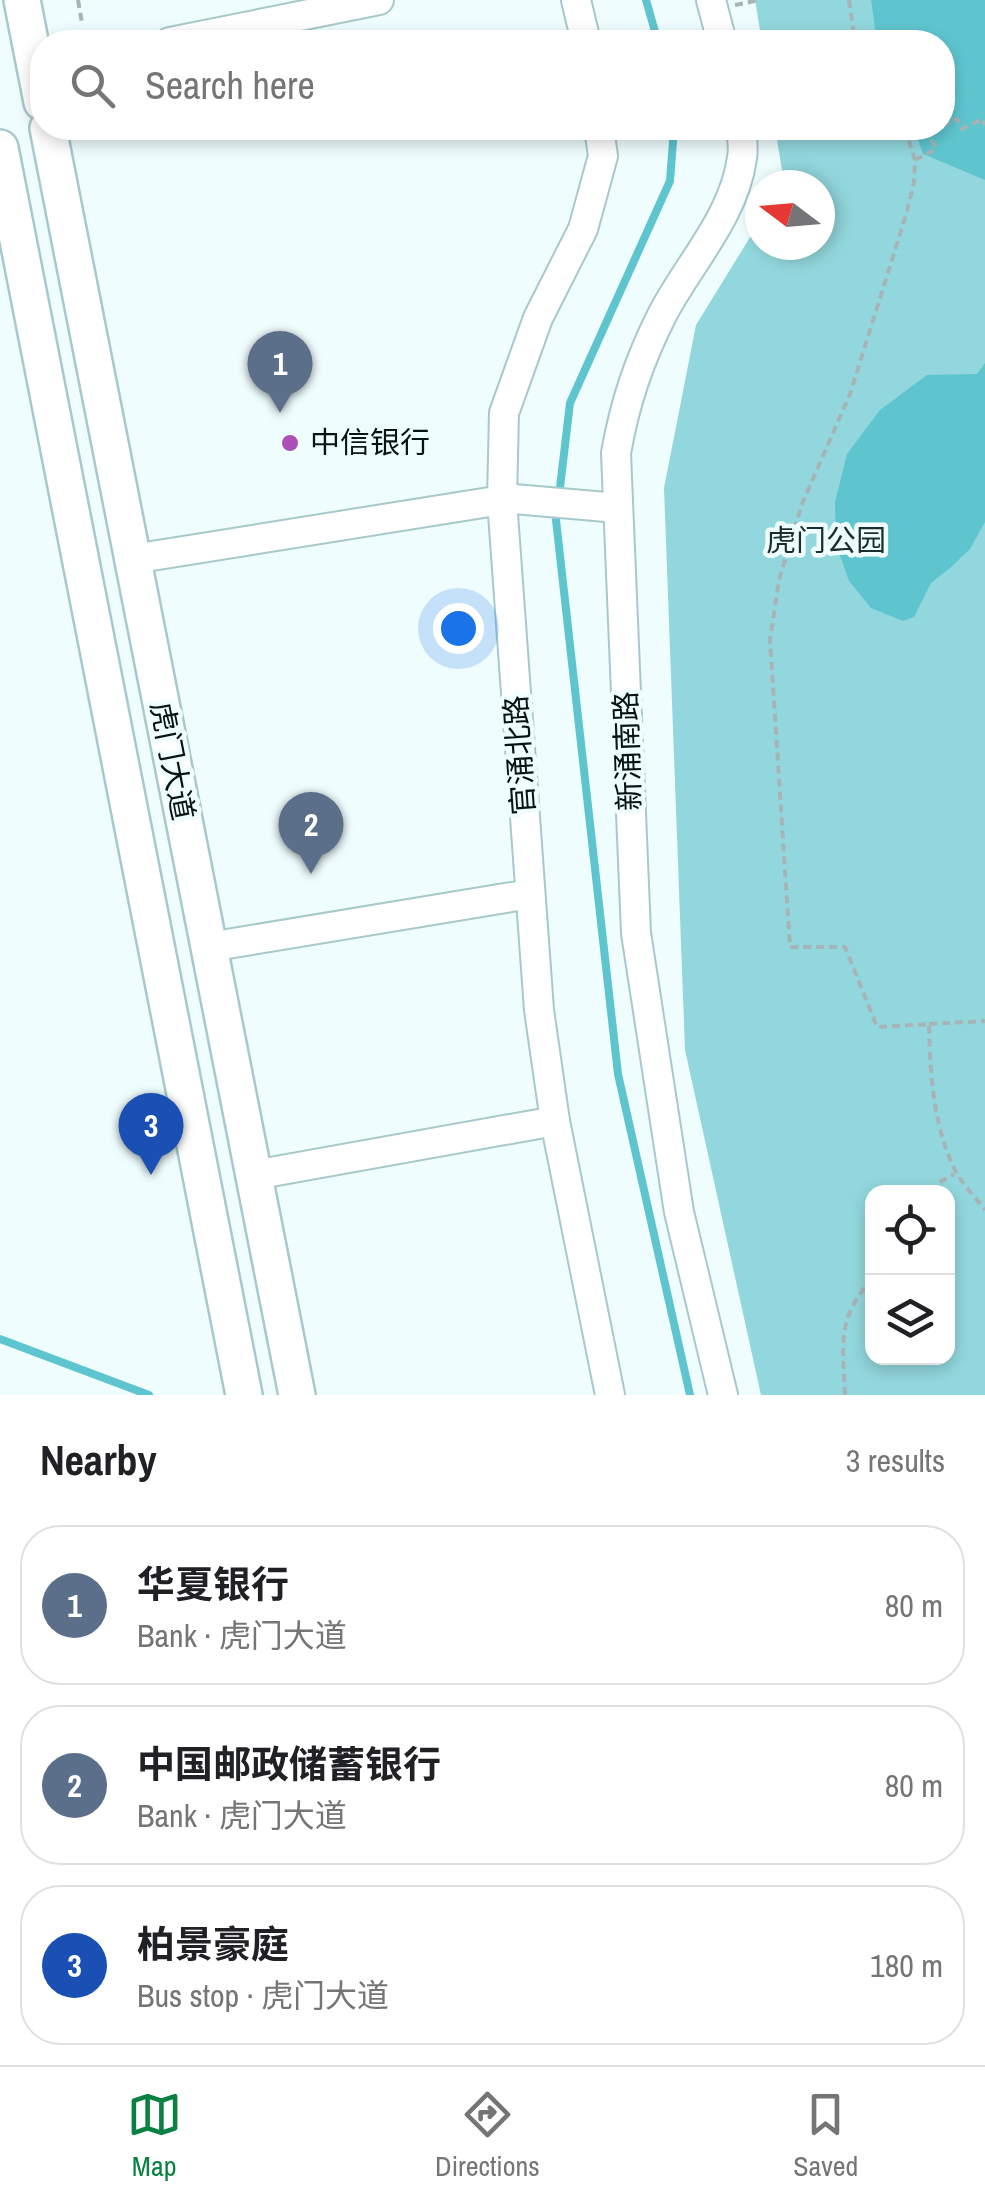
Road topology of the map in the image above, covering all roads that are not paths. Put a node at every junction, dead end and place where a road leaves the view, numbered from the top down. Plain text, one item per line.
1 (22, 0) edge
2 (379, 0) edge
3 (576, 0) edge
4 (711, 0) edge
5 (230, 30) edge
6 (583, 30) edge
7 (719, 30) edge
8 (30, 36) edge
9 (50, 140) edge
10 (601, 140) edge
11 (742, 140) edge
12 (0, 148) edge
13 (516, 501) junction
14 (607, 507) junction
15 (133, 559) junction
16 (530, 894) junction
17 (209, 947) junction
18 (555, 1121) junction
19 (254, 1175) junction
20 (244, 1395) edge
21 (298, 1395) edge
22 (610, 1395) edge
23 (724, 1395) edge

1 - 8 main road
2 - 5 street
3 - 6 street
4 - 7 street
9 - 15 main road, 虎门大道
10 - 13 street, 官涌北路
11 - 14 street, 新涌南路
12 - 20 main road, 虎门大道
13 - 14 street
13 - 15 street
13 - 16 street, 官涌北路
14 - 23 street, 新涌南路
15 - 17 main road, 虎门大道
16 - 17 street
16 - 18 street, 官涌北路
17 - 19 main road, 虎门大道
18 - 19 street
18 - 22 street, 官涌北路
19 - 21 main road, 虎门大道

